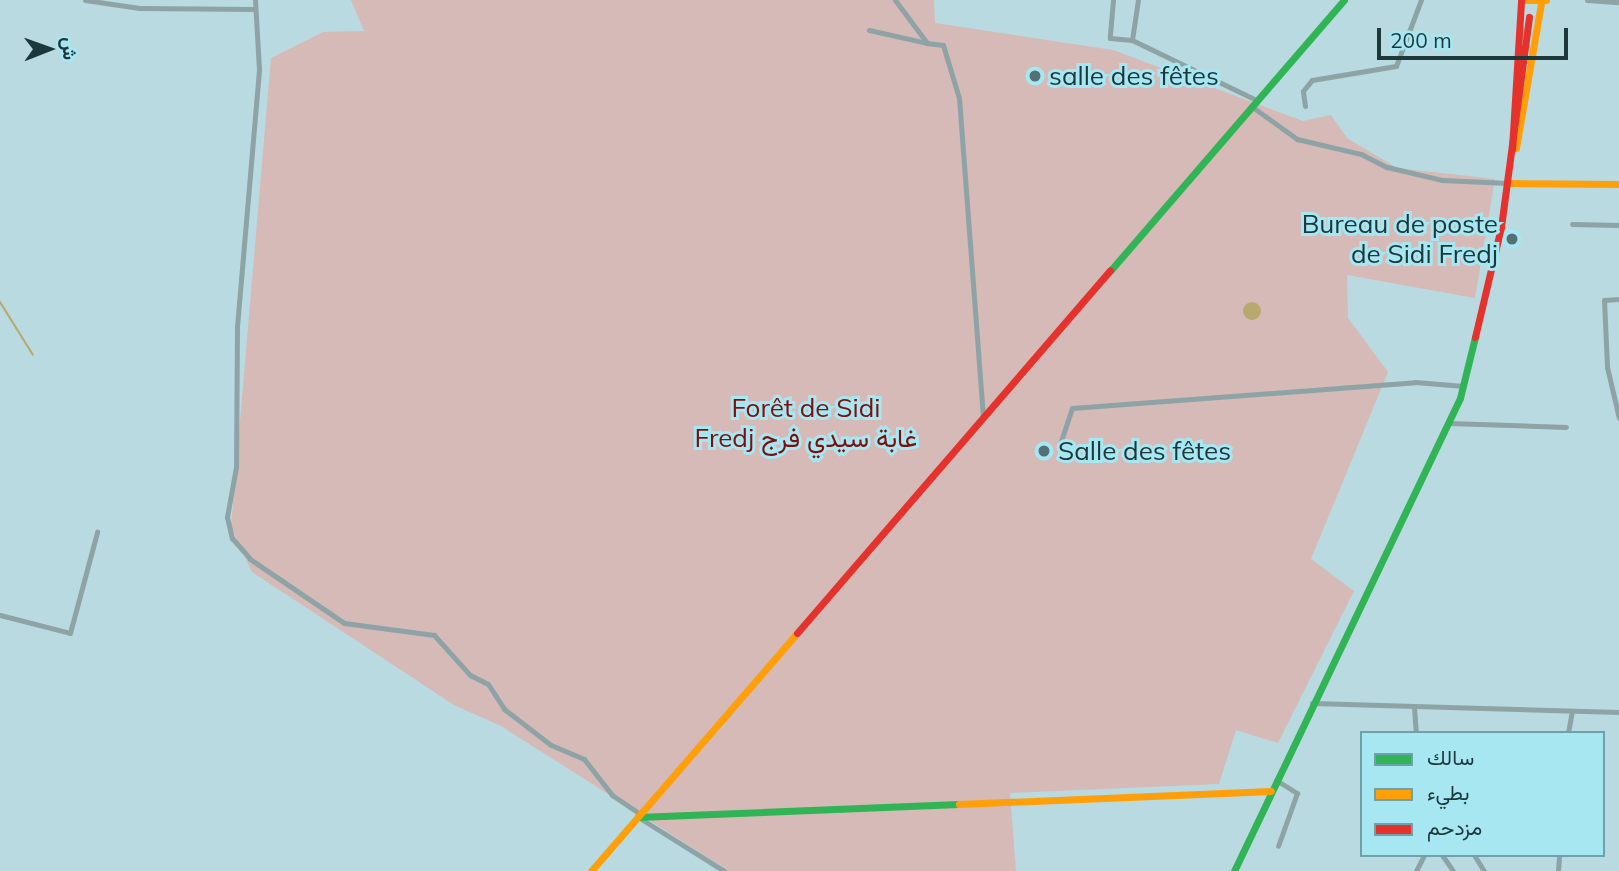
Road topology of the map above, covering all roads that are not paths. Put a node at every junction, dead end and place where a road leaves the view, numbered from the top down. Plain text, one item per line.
1 (87, 0) edge
2 (254, 0) edge
3 (895, 0) edge
4 (1113, 0) edge
5 (1138, 0) edge
6 (1343, 0) edge
7 (1421, 0) edge
8 (1520, 0) edge
9 (1587, 0) edge
10 (1543, 2) edge
11 (1619, 2) edge
12 (254, 9) junction
13 (1529, 17) dead end
14 (869, 30) dead end
15 (1132, 40) junction
16 (927, 43) junction
17 (1253, 103) junction
18 (1305, 106) dead end
19 (1513, 151) junction
20 (1508, 183) junction
21 (1619, 184) edge
22 (1572, 224) dead end
23 (1619, 225) edge
24 (1619, 299) edge
25 (1465, 386) junction
26 (1619, 418) edge
27 (984, 419) junction
28 (1448, 424) junction
29 (1566, 427) dead end
30 (1059, 447) dead end
31 (97, 533) dead end
32 (0, 615) edge
33 (1312, 703) junction
34 (1414, 707) junction
35 (1572, 711) junction
36 (1619, 712) edge
37 (1416, 731) edge
38 (1568, 731) edge
39 (1276, 780) junction
40 (1271, 791) junction
41 (638, 814) junction
42 (1278, 846) dead end
43 (591, 871) edge
44 (724, 871) edge
45 (1234, 871) edge

1 - 12 street
2 - 12 street
3 - 16 street
4 - 15 street
5 - 15 street
6 - 17 main road
7 - 18 street
8 - 10 main road
8 - 19 main road
9 - 11 street
10 - 19 main road
12 - 41 street
13 - 19 main road
14 - 16 street
15 - 17 street
16 - 27 street
17 - 20 street
17 - 27 main road
19 - 20 main road
20 - 21 main road
20 - 25 main road
22 - 23 street
24 - 26 street
25 - 28 main road
25 - 30 street
27 - 41 main road
28 - 29 street
28 - 33 main road
31 - 32 street
33 - 34 street
33 - 39 main road
34 - 35 street
34 - 37 street
35 - 36 street
35 - 38 street
39 - 40 main road
39 - 42 street
40 - 41 main road
40 - 45 main road
41 - 43 main road
41 - 44 street

